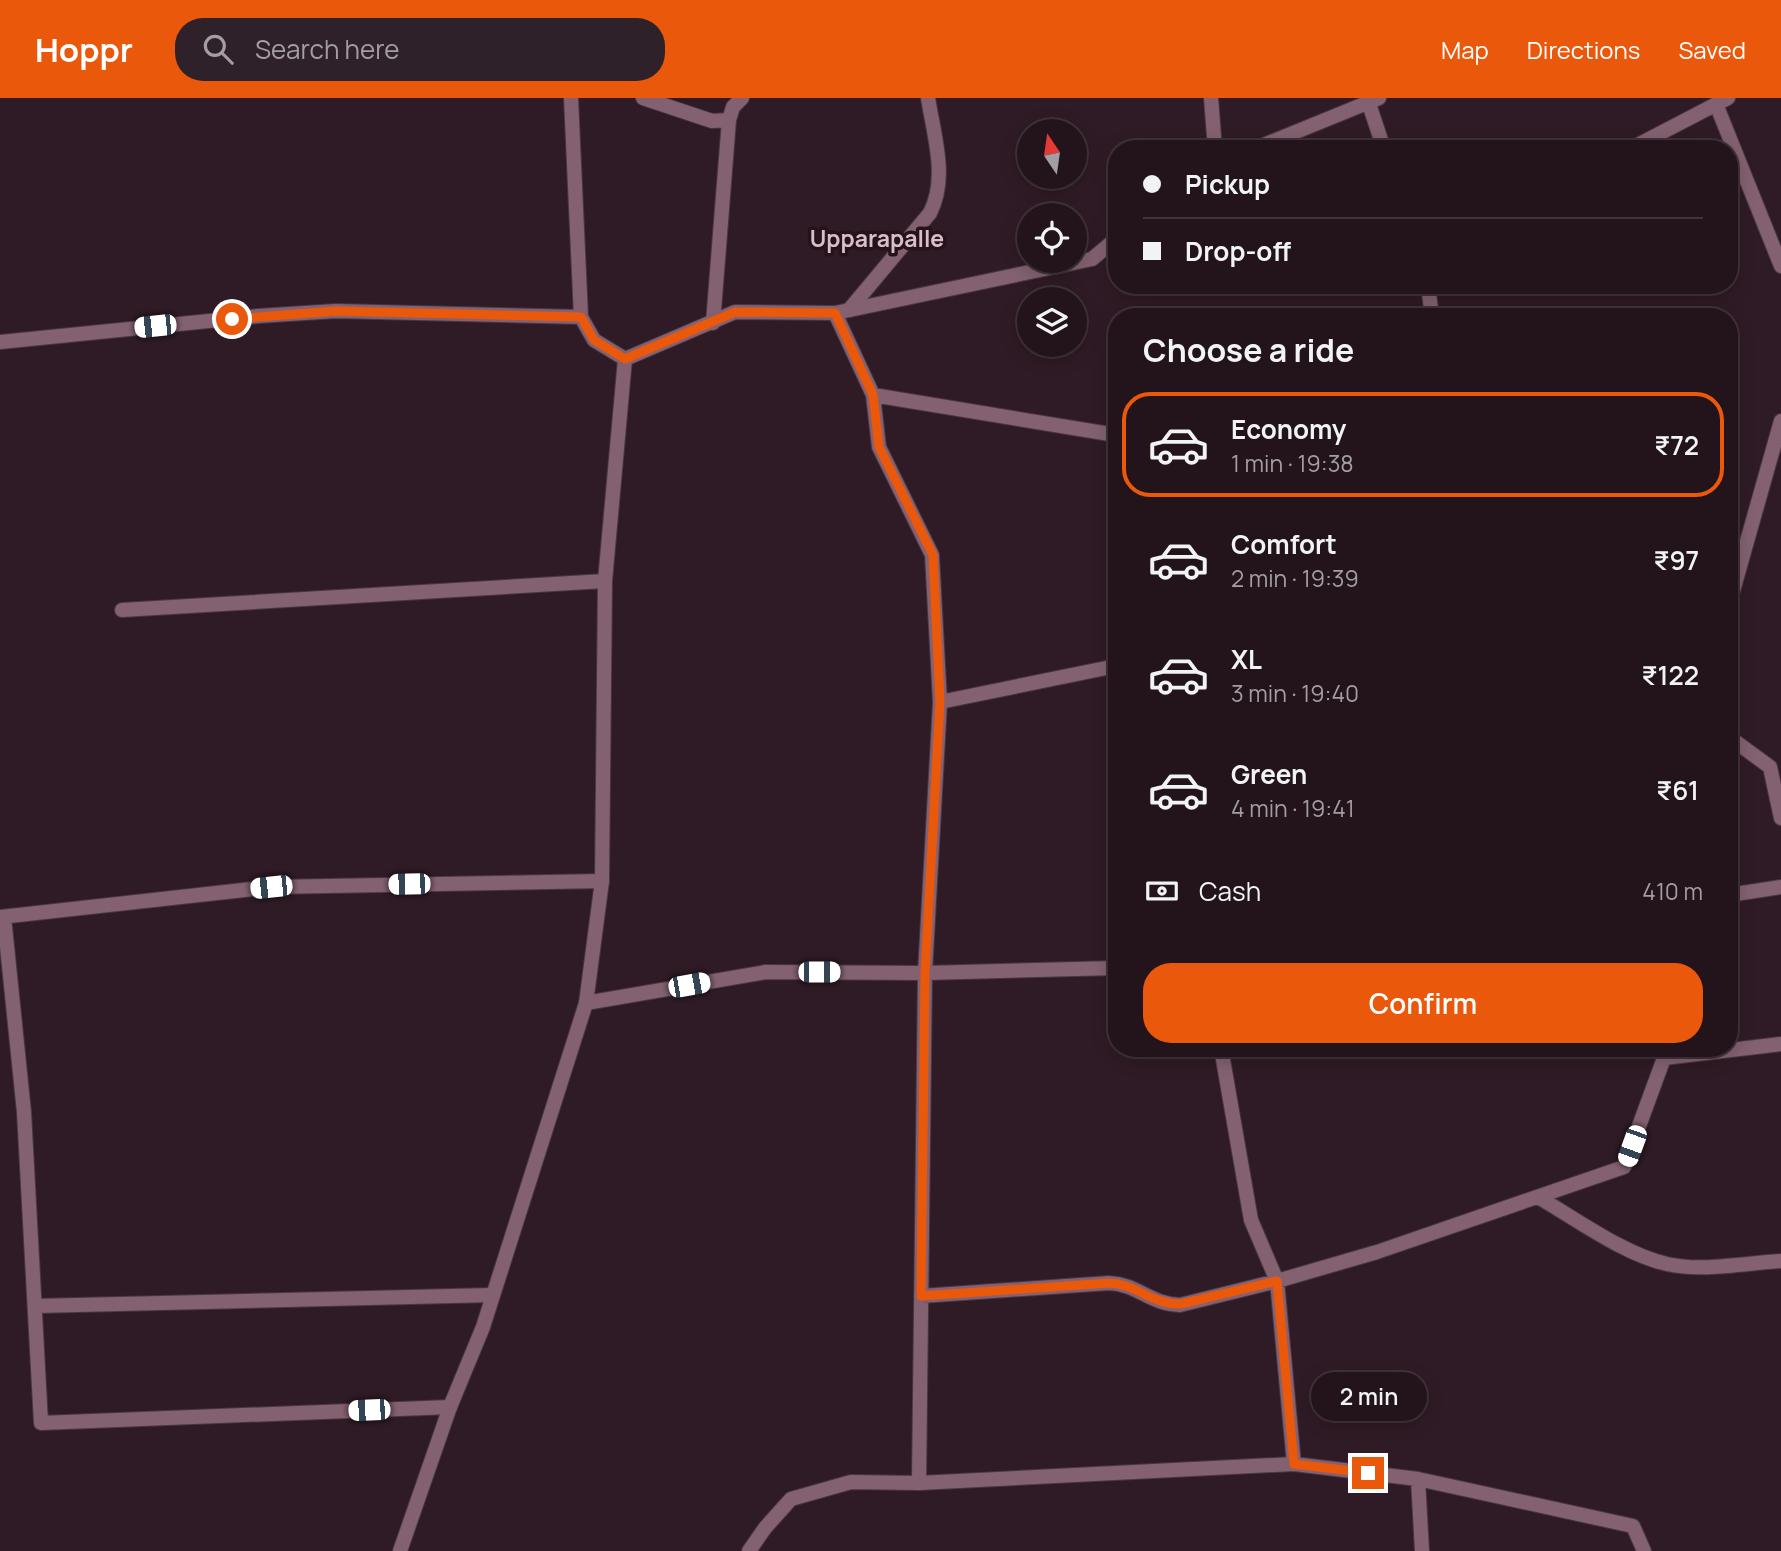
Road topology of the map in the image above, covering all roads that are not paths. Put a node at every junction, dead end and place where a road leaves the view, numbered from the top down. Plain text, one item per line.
1 (571, 98) edge
2 (643, 98) edge
3 (742, 98) edge
4 (928, 98) edge
5 (1212, 98) edge
6 (1374, 101) edge
7 (1722, 101) edge
8 (729, 120) junction
9 (1214, 140) edge
10 (1276, 140) edge
11 (1382, 140) edge
12 (1647, 140) edge
13 (1736, 140) edge
14 (1738, 146) edge
15 (1108, 246) edge
16 (1781, 266) edge
17 (842, 311) junction
18 (581, 317) junction
19 (713, 323) junction
20 (0, 342) edge
21 (625, 359) junction
22 (873, 395) junction
23 (1781, 421) edge
24 (1108, 434) edge
25 (1738, 573) edge
26 (605, 581) junction
27 (121, 610) dead end
28 (1108, 668) edge
29 (940, 702) junction
30 (1738, 743) edge
31 (1775, 766) edge
32 (1781, 818) edge
33 (602, 881) junction
34 (1781, 887) edge
35 (1738, 894) edge
36 (2, 917) edge
37 (1108, 968) edge
38 (925, 973) junction
39 (586, 1003) junction
40 (1781, 1044) edge
41 (1738, 1047) edge
42 (1223, 1057) edge
43 (1662, 1057) edge
44 (1538, 1197) junction
45 (1781, 1261) edge
46 (1277, 1281) junction
47 (493, 1295) junction
48 (921, 1296) junction
49 (34, 1306) junction
50 (450, 1407) junction
51 (1294, 1464) junction
52 (1418, 1479) junction
53 (919, 1483) junction
54 (400, 1551) edge
55 (749, 1551) edge
56 (1423, 1551) edge
57 (1644, 1551) edge

1 - 18 street
2 - 8 street
3 - 8 street
4 - 17 street
5 - 9 street
6 - 10 street
6 - 11 street
7 - 12 street
7 - 13 street
8 - 19 street
14 - 16 street
15 - 17 street
17 - 19 street
17 - 22 street
18 - 20 street
18 - 21 street
19 - 21 street
21 - 26 street
22 - 24 street
22 - 29 street
23 - 25 street
26 - 27 street
26 - 33 street
28 - 29 street
29 - 38 street
30 - 31 street
31 - 32 street
33 - 36 street
33 - 39 street
34 - 35 street
36 - 49 street
37 - 38 street
38 - 39 street
38 - 48 street
39 - 47 street
40 - 41 street
42 - 46 street
43 - 44 street
44 - 45 street
44 - 46 street
46 - 48 street
46 - 51 street
47 - 49 street
47 - 50 street
48 - 53 street
49 - 50 street
50 - 54 street
51 - 52 street
51 - 53 street
52 - 56 street
52 - 57 street
53 - 55 street

